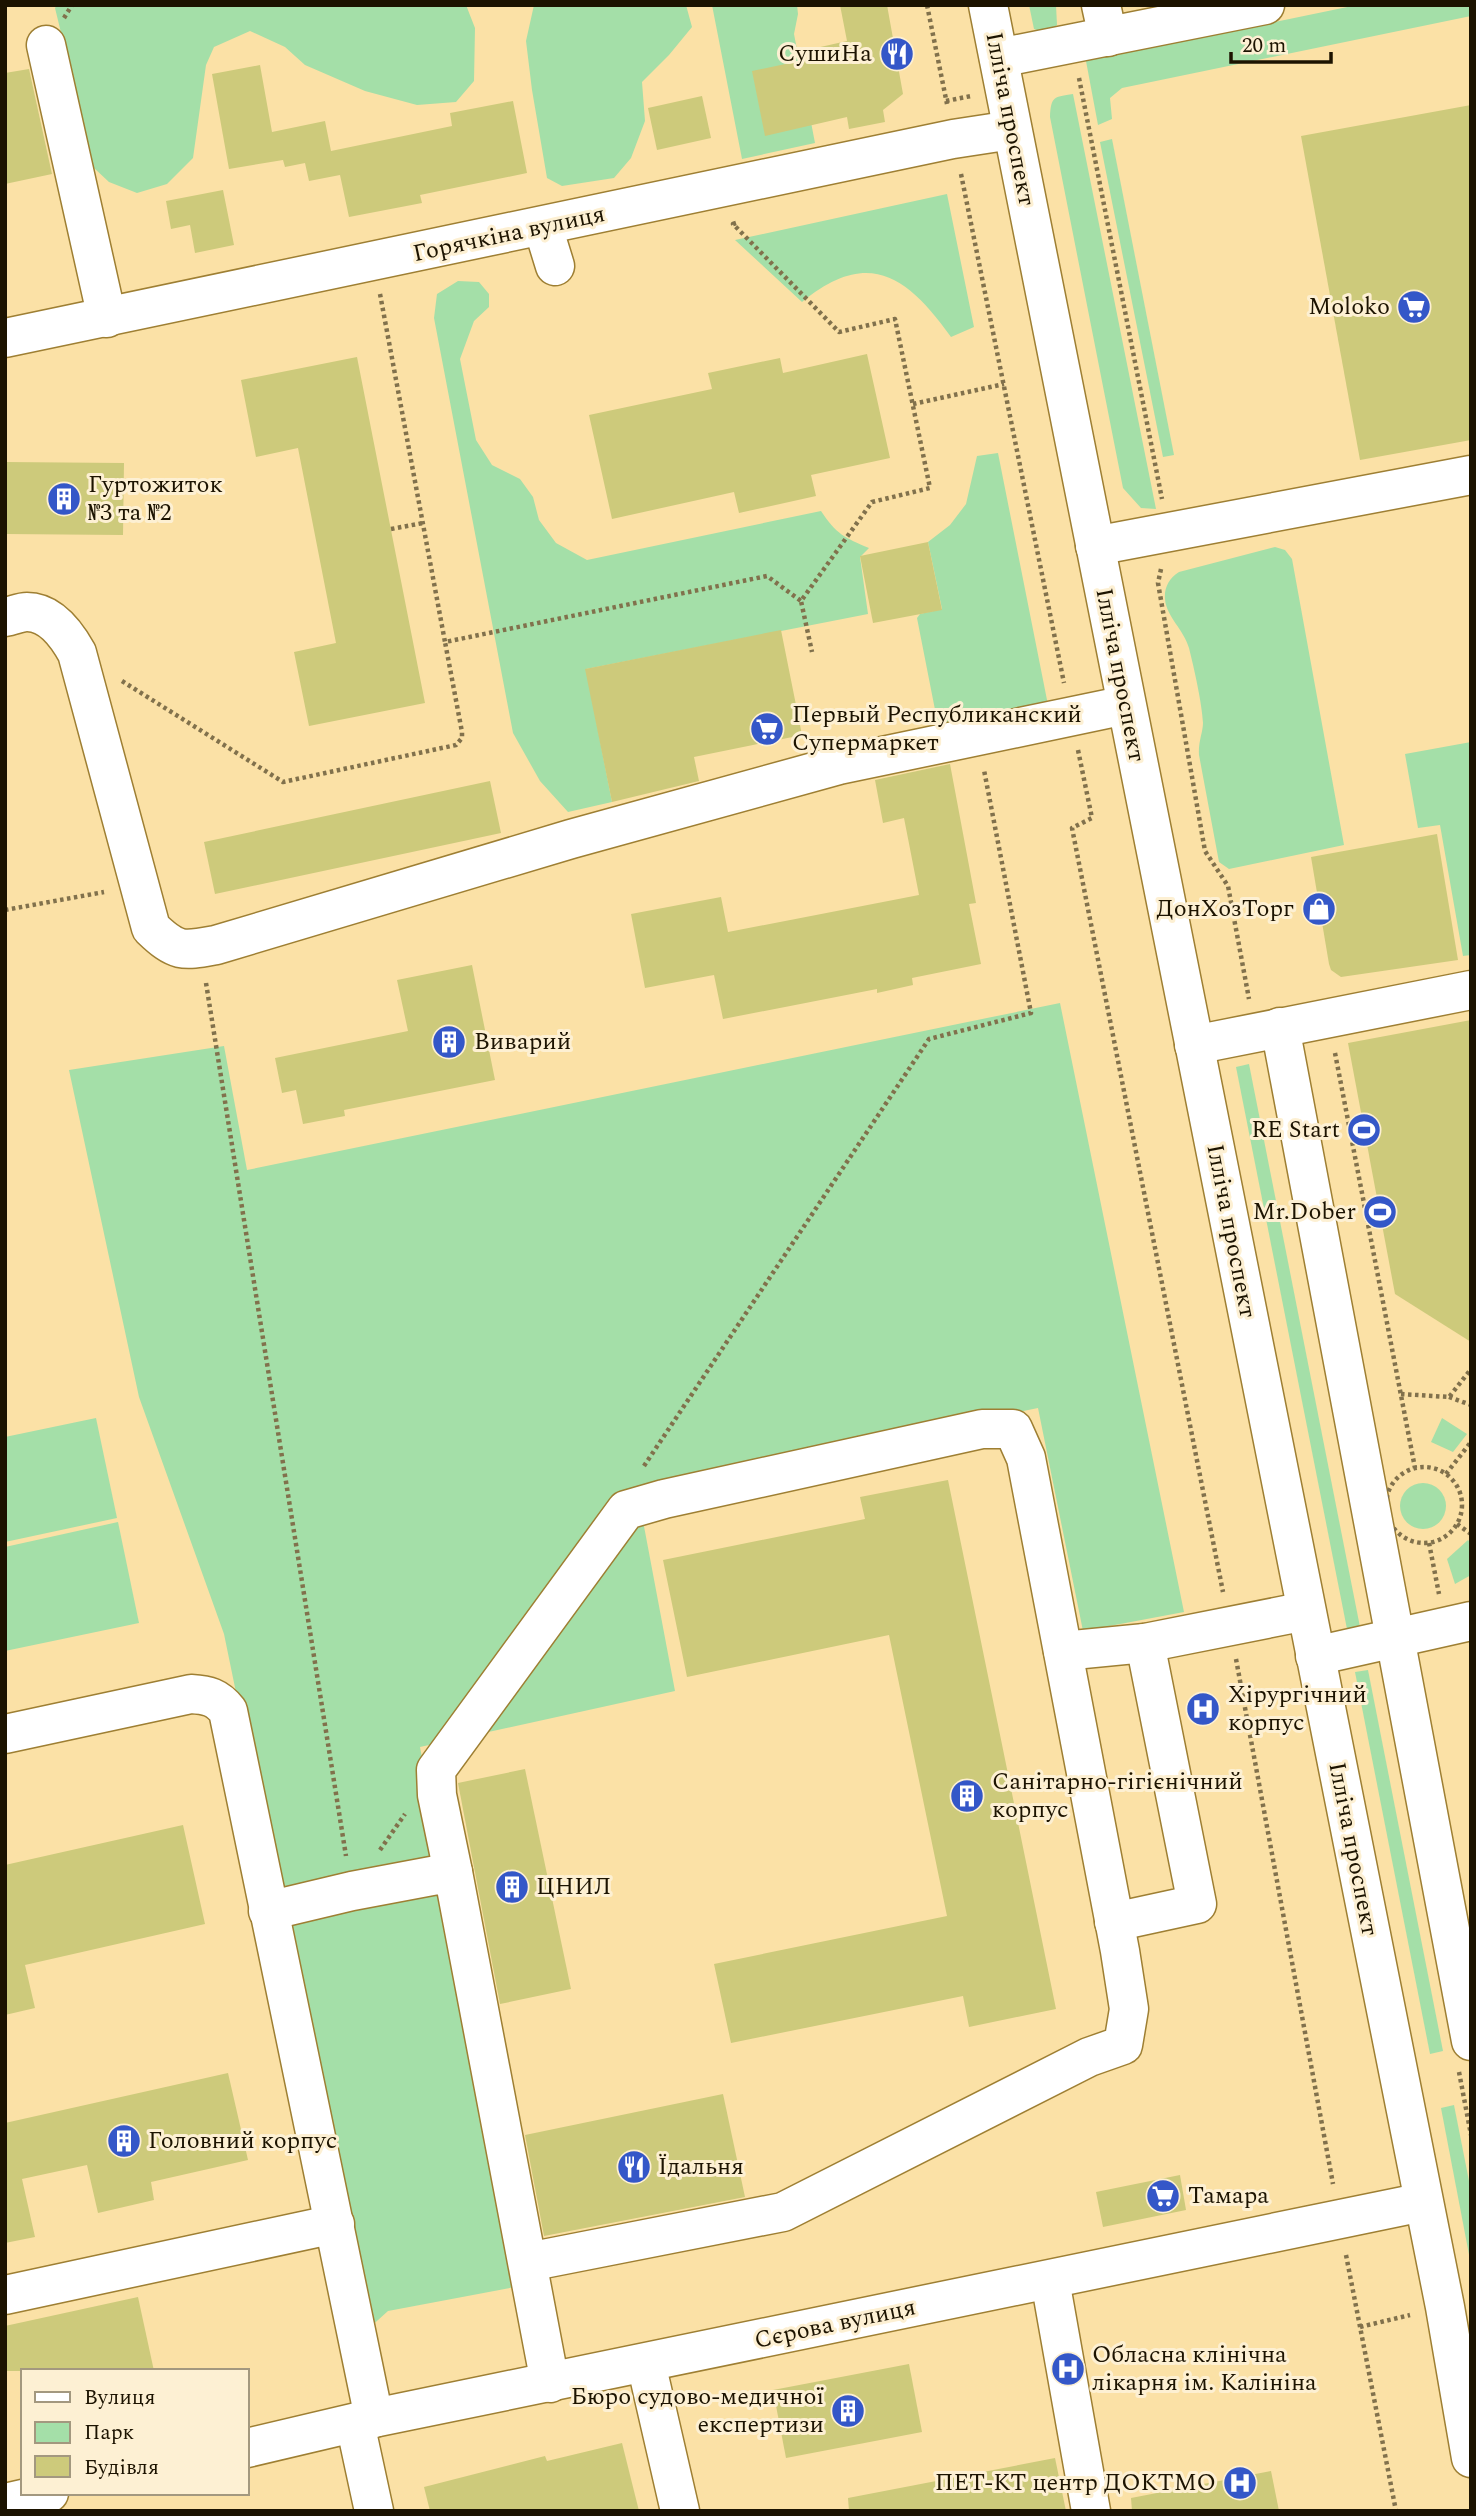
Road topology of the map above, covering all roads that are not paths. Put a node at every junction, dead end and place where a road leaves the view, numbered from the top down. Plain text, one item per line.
1 (988, 5) edge
2 (1265, 5) edge
3 (1093, 29) edge
4 (46, 45) dead end
5 (999, 58) junction
6 (1012, 130) junction
7 (543, 227) junction
8 (555, 266) dead end
9 (107, 318) junction
10 (5, 338) edge
11 (1471, 475) edge
12 (1095, 546) junction
13 (5, 617) edge
14 (1126, 705) junction
15 (1471, 990) edge
16 (1280, 1027) junction
17 (1194, 1045) junction
18 (1306, 1611) junction
19 (1458, 1624) edge
20 (1394, 1638) junction
21 (1145, 1643) junction
22 (1063, 1651) junction
23 (1315, 1656) junction
24 (5, 1734) edge
25 (453, 1872) junction
26 (268, 1911) junction
27 (1114, 1922) junction
28 (1471, 2041) edge
29 (1423, 2203) junction
30 (335, 2224) junction
31 (528, 2262) junction
32 (1050, 2280) junction
33 (5, 2295) edge
34 (646, 2363) junction
35 (550, 2383) junction
36 (365, 2420) junction
37 (248, 2448) edge
38 (1471, 2458) edge
39 (40, 2495) edge
40 (5, 2503) edge
41 (374, 2511) edge
42 (680, 2511) edge
43 (1091, 2511) edge

1 - 5 street, Ілліча проспект
2 - 3 street
3 - 5 street
4 - 9 street
5 - 6 street, Ілліча проспект
6 - 7 street, Горячкіна вулиця
6 - 12 street, Ілліча проспект
7 - 8 street
7 - 9 street, Горячкіна вулиця
9 - 10 street, Горячкіна вулиця
11 - 12 street
12 - 14 street, Ілліча проспект
13 - 14 street
14 - 17 street, Ілліча проспект
15 - 16 street
16 - 17 street
16 - 20 street
17 - 18 street, Ілліча проспект
18 - 21 street
18 - 23 street, Ілліча проспект
19 - 20 street
20 - 23 street
20 - 28 street
21 - 22 street
21 - 27 street
22 - 25 street
22 - 27 street
23 - 29 street, Ілліча проспект
24 - 26 street
25 - 26 street
25 - 31 street
26 - 30 street
27 - 31 street
29 - 32 street, Сєрова вулиця
29 - 38 street, Ілліча проспект
30 - 33 street
30 - 36 street
31 - 35 street
32 - 34 street, Сєрова вулиця
32 - 43 street
34 - 35 street, Сєрова вулиця
34 - 42 street
35 - 36 street, Сєрова вулиця
36 - 37 street, Сєрова вулиця
36 - 41 street
39 - 40 street

